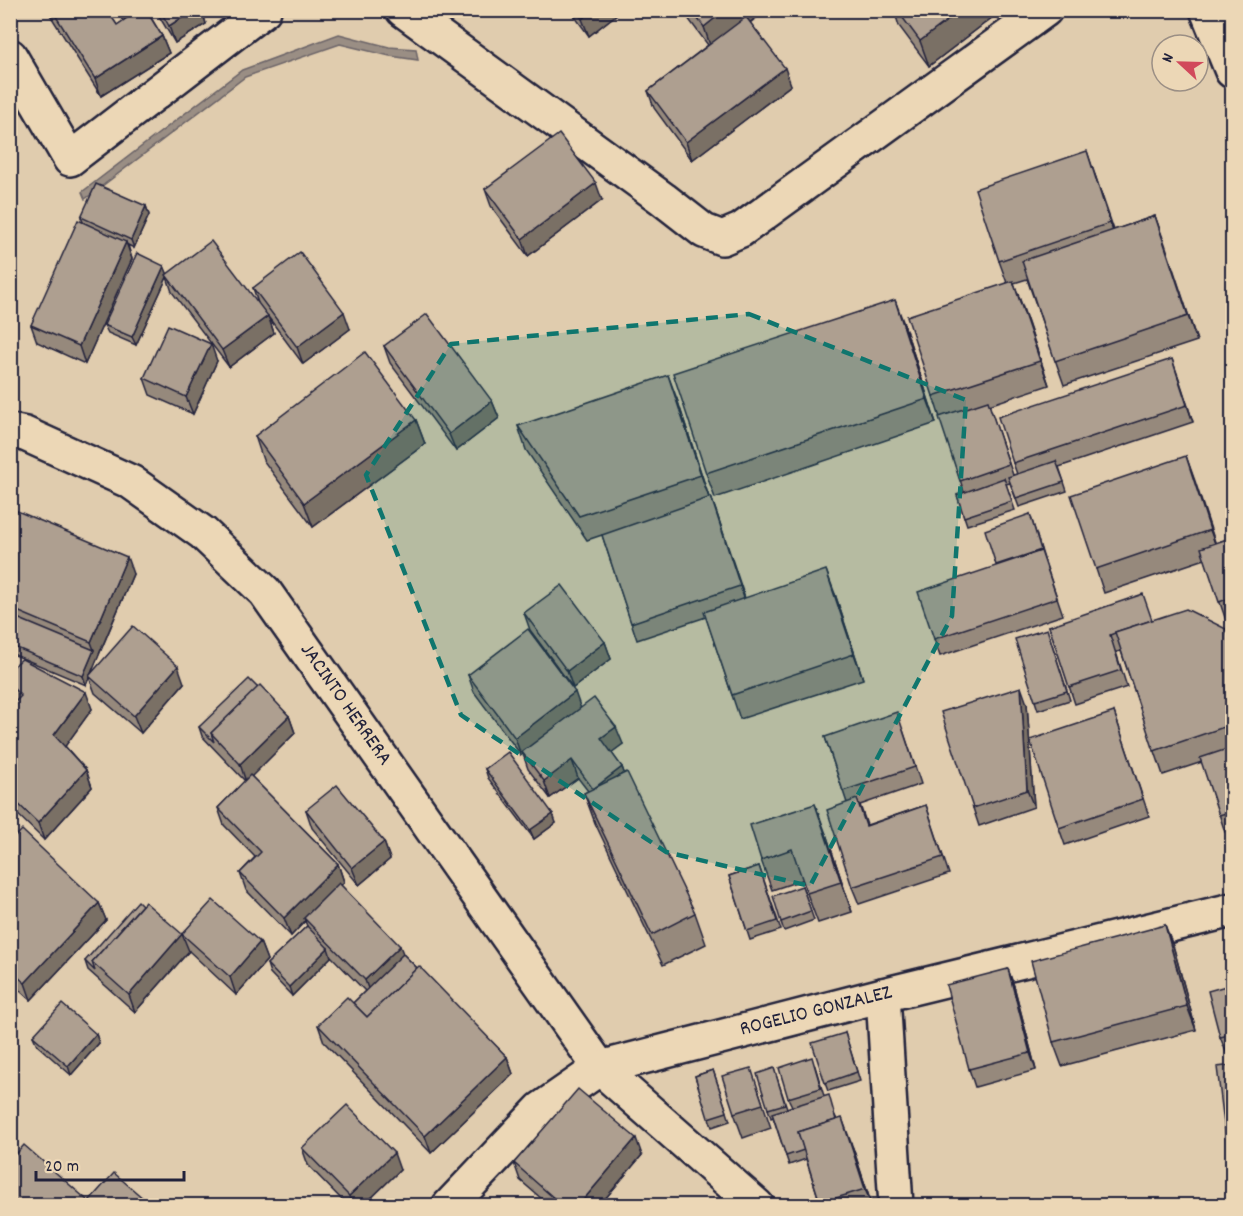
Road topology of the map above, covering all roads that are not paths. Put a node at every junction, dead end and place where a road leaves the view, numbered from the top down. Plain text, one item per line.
1 (264, 10) edge
2 (403, 10) edge
3 (1045, 10) edge
4 (1207, 10) edge
5 (10, 56) edge
6 (1233, 71) edge
7 (10, 430) edge
8 (1233, 910) edge
9 (883, 995) junction
10 (600, 1068) junction
11 (449, 1206) edge
12 (757, 1206) edge
13 (896, 1206) edge

1 - 5 main road
2 - 3 main road
4 - 6 main road
7 - 10 main road, JACINTO HERRERA
8 - 9 main road, ROGELIO GONZALEZ
9 - 10 main road, ROGELIO GONZALEZ
9 - 13 main road
10 - 11 main road, ROGELIO GONZALEZ
10 - 12 main road, JACINTO HERRERA

